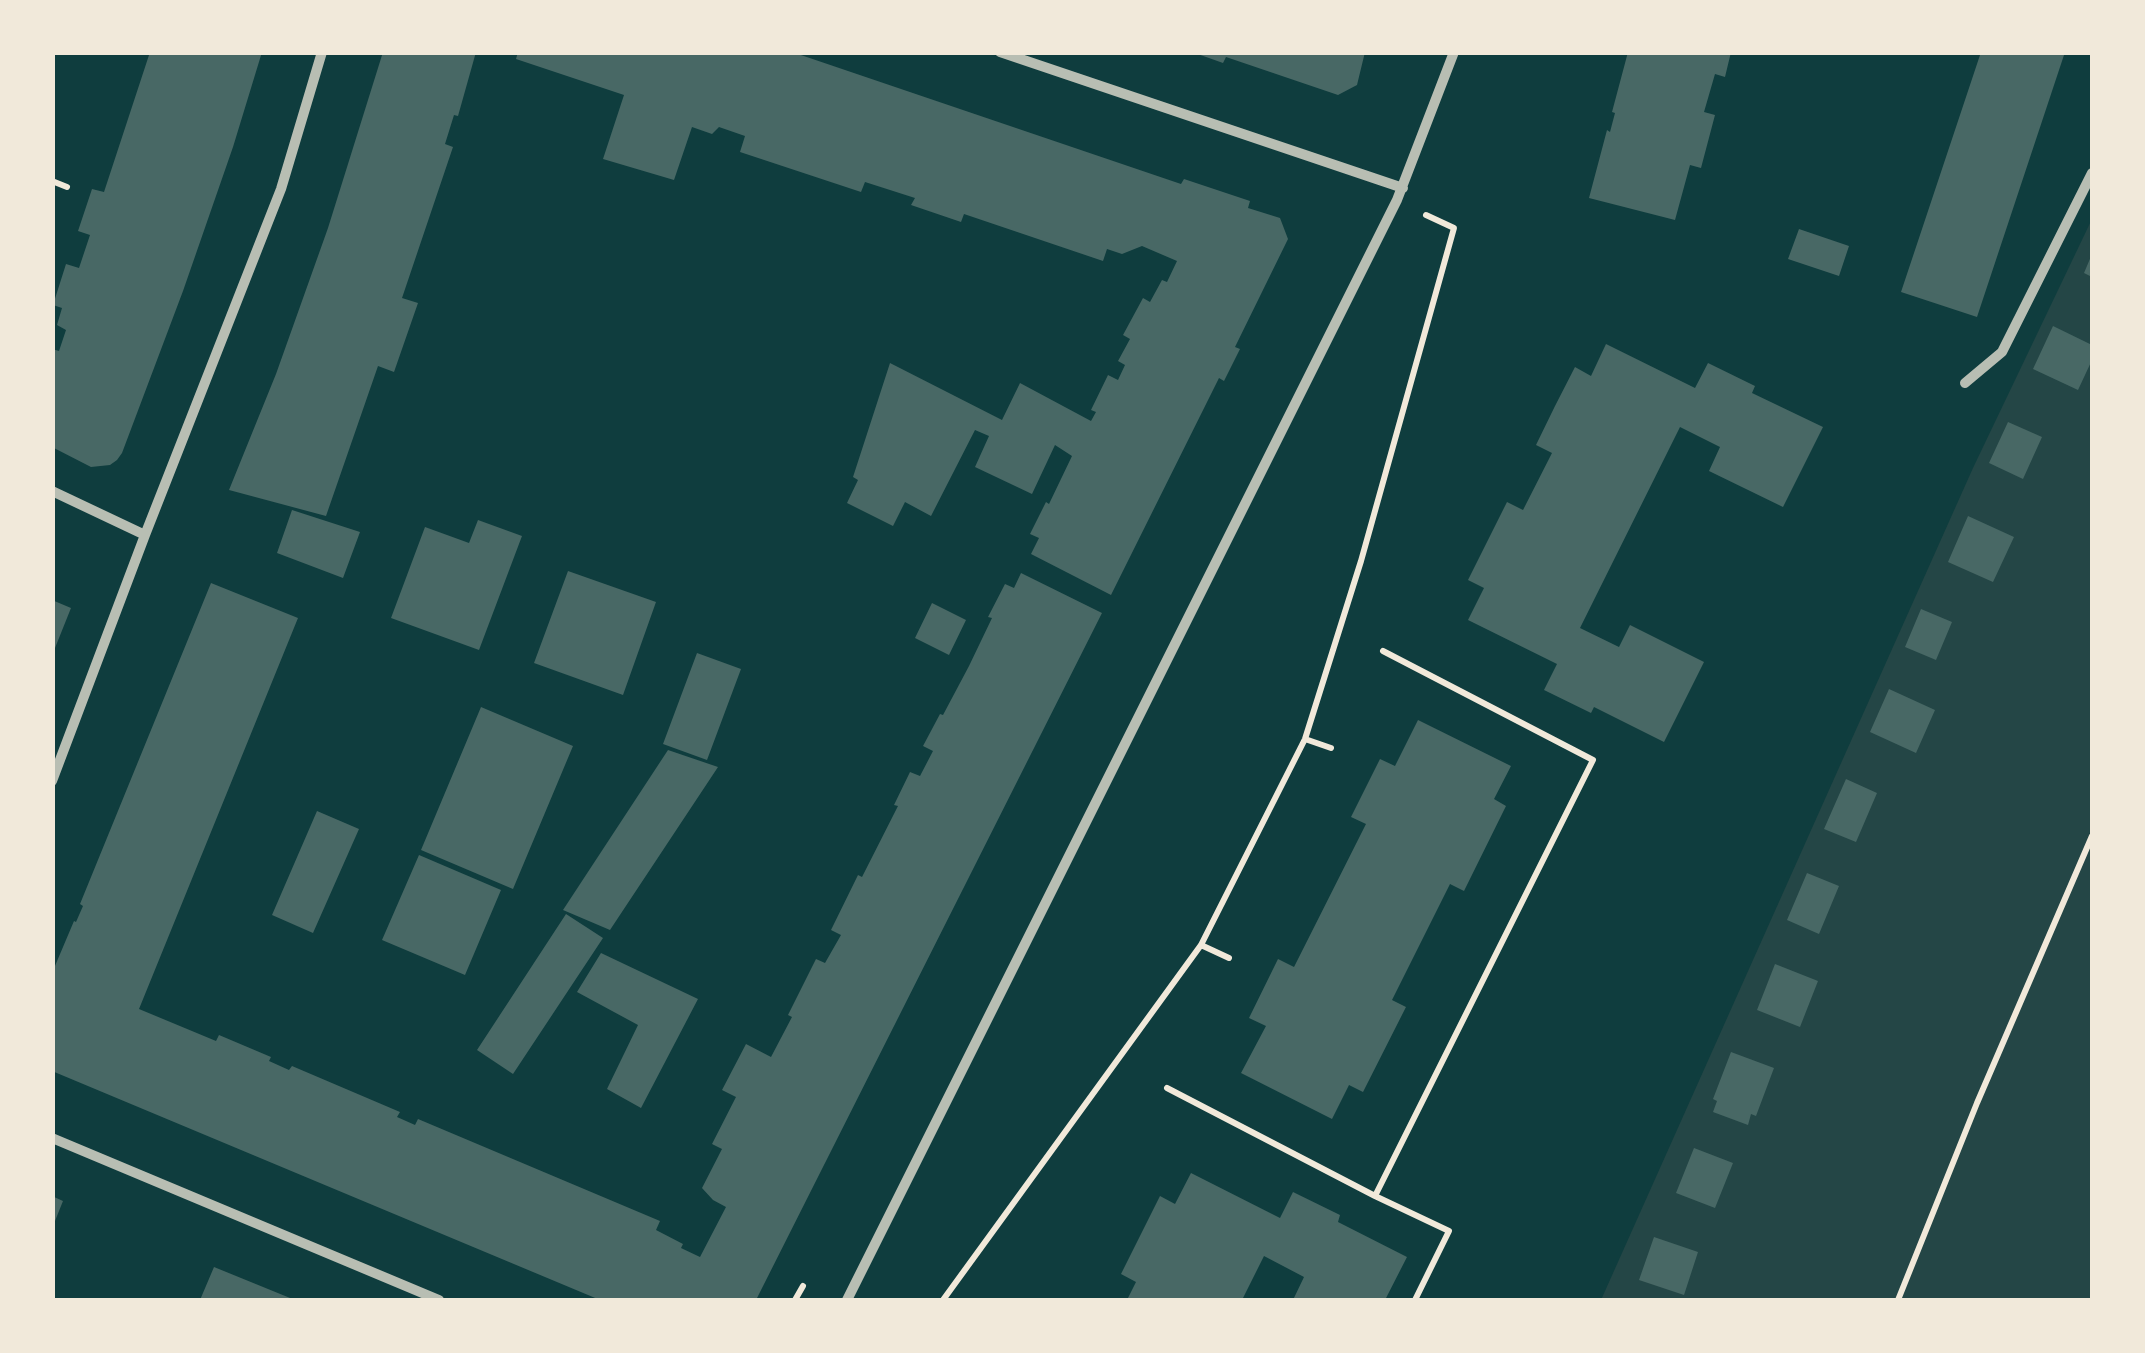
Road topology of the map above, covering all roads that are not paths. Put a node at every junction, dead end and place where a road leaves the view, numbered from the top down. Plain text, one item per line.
1 (322, 52) edge
2 (1000, 52) edge
3 (1454, 52) edge
4 (2092, 174) edge
5 (1403, 188) junction
6 (1965, 383) dead end
7 (52, 491) edge
8 (145, 536) junction
9 (52, 781) edge
10 (52, 1138) edge
11 (439, 1300) edge
12 (847, 1300) edge

1 - 8 street
2 - 5 street
3 - 5 street
4 - 6 street
5 - 12 street
7 - 8 street
8 - 9 street
10 - 11 street

